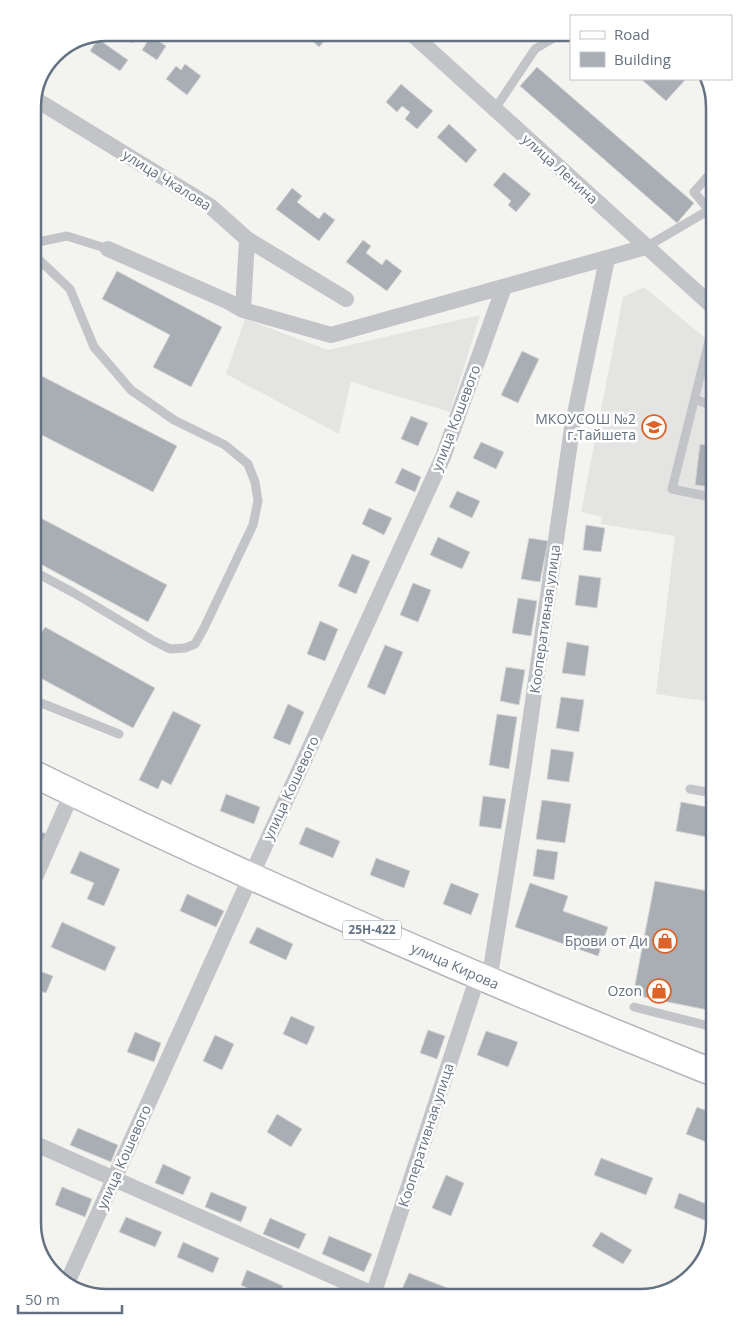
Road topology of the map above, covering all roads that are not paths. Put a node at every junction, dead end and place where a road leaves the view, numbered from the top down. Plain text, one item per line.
1 (420, 41) edge
2 (549, 41) edge
3 (41, 103) edge
4 (495, 109) junction
5 (706, 178) edge
6 (706, 206) edge
7 (706, 212) edge
8 (247, 239) junction
9 (41, 241) edge
10 (646, 247) junction
11 (108, 249) joint
12 (607, 259) junction
13 (41, 262) edge
14 (504, 287) junction
15 (346, 299) dead end
16 (706, 300) edge
17 (243, 310) junction
18 (706, 354) edge
19 (695, 399) junction
20 (706, 403) edge
21 (706, 495) edge
22 (41, 575) edge
23 (41, 702) edge
24 (119, 734) dead end
25 (41, 777) edge
26 (690, 789) dead end
27 (72, 792) junction
28 (706, 793) edge
29 (41, 863) edge
30 (251, 876) junction
31 (484, 978) junction
32 (634, 1007) dead end
33 (706, 1025) edge
34 (706, 1070) edge
35 (41, 1146) edge
36 (114, 1180) junction
37 (70, 1277) edge
38 (363, 1289) edge
39 (376, 1289) edge

1 - 4 street, улица Ленина
2 - 4 lane
3 - 8 street, улица Чкалова
4 - 10 street, улица Ленина
5 - 6 lane
7 - 10 lane
8 - 15 street, улица Чкалова
8 - 17 street
9 - 11 lane
10 - 12 street
10 - 16 street, улица Ленина
11 - 17 street
12 - 14 street
12 - 31 street, Кооперативная улица
13 - 22 lane
14 - 17 street
14 - 30 street, улица Кошевого
18 - 19 lane
19 - 20 lane
19 - 21 lane
23 - 24 lane
25 - 27 main road, улица Кирова / 25Н-422
26 - 28 lane
27 - 29 street
27 - 30 main road, улица Кирова / 25Н-422
30 - 31 main road, улица Кирова / 25Н-422
30 - 36 street, улица Кошевого
31 - 34 main road, улица Кирова / 25Н-422
31 - 39 street, Кооперативная улица
32 - 33 lane
35 - 36 street
36 - 37 street, улица Кошевого
36 - 38 street

